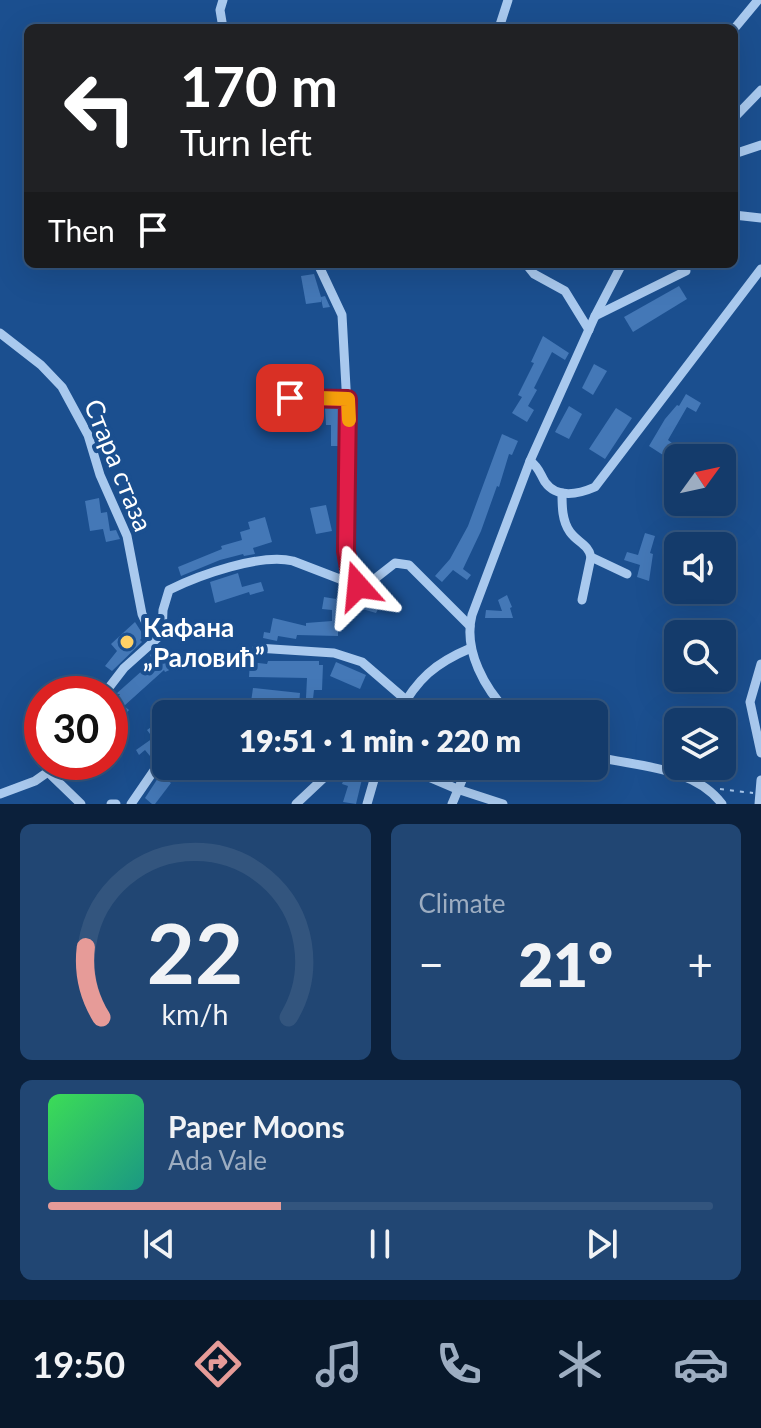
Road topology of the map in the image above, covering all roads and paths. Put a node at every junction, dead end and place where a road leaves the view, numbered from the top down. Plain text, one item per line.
1 (223, 0) edge
2 (508, 0) edge
3 (758, 0) edge
4 (222, 24) edge
5 (500, 24) edge
6 (738, 24) edge
7 (761, 90) edge
8 (738, 114) edge
9 (761, 145) edge
10 (738, 153) edge
11 (738, 215) edge
12 (761, 218) edge
13 (320, 268) edge
14 (529, 268) edge
15 (620, 268) edge
16 (761, 269) edge
17 (686, 271) dead end
18 (595, 316) junction
19 (589, 330) junction
20 (0, 333) edge
21 (290, 398) dead end
22 (348, 399) junction
23 (530, 461) junction
24 (562, 493) junction
25 (591, 557) junction
26 (627, 574) dead end
27 (352, 586) junction
28 (582, 600) dead end
29 (470, 626) junction
30 (154, 640) junction
31 (257, 648) dead end
32 (471, 648) junction
33 (761, 664) edge
34 (118, 676) edge
35 (406, 700) joint
36 (499, 700) edge
37 (761, 753) edge
38 (608, 759) edge
39 (152, 773) edge
40 (33, 780) edge
41 (56, 780) edge
42 (317, 780) edge
43 (374, 780) edge
44 (436, 780) edge
45 (461, 780) edge
46 (761, 780) edge
47 (457, 789) junction
48 (710, 790) junction
49 (0, 794) edge
50 (759, 799) edge
51 (81, 804) edge
52 (131, 804) edge
53 (296, 804) edge
54 (367, 804) edge
55 (452, 804) edge
56 (503, 804) edge
57 (722, 804) edge

1 - 4 street
2 - 5 street
3 - 6 street
7 - 8 street
9 - 10 street
11 - 12 street
13 - 22 street
14 - 19 street
15 - 18 street
16 - 24 street
17 - 18 street
18 - 19 street
19 - 23 street
20 - 30 street, Стара стаза
21 - 22 street
22 - 27 street
23 - 24 street
23 - 29 street
24 - 25 street
25 - 26 street
25 - 28 street
27 - 29 street
27 - 30 street
29 - 32 street
30 - 34 street
31 - 35 street
32 - 35 street
32 - 36 street
33 - 37 street
38 - 48 street
39 - 52 street
40 - 49 street
41 - 51 street
42 - 53 street
43 - 54 street
44 - 47 street
45 - 47 street
46 - 50 street
47 - 55 street
47 - 56 street
48 - 50 path
48 - 57 street

